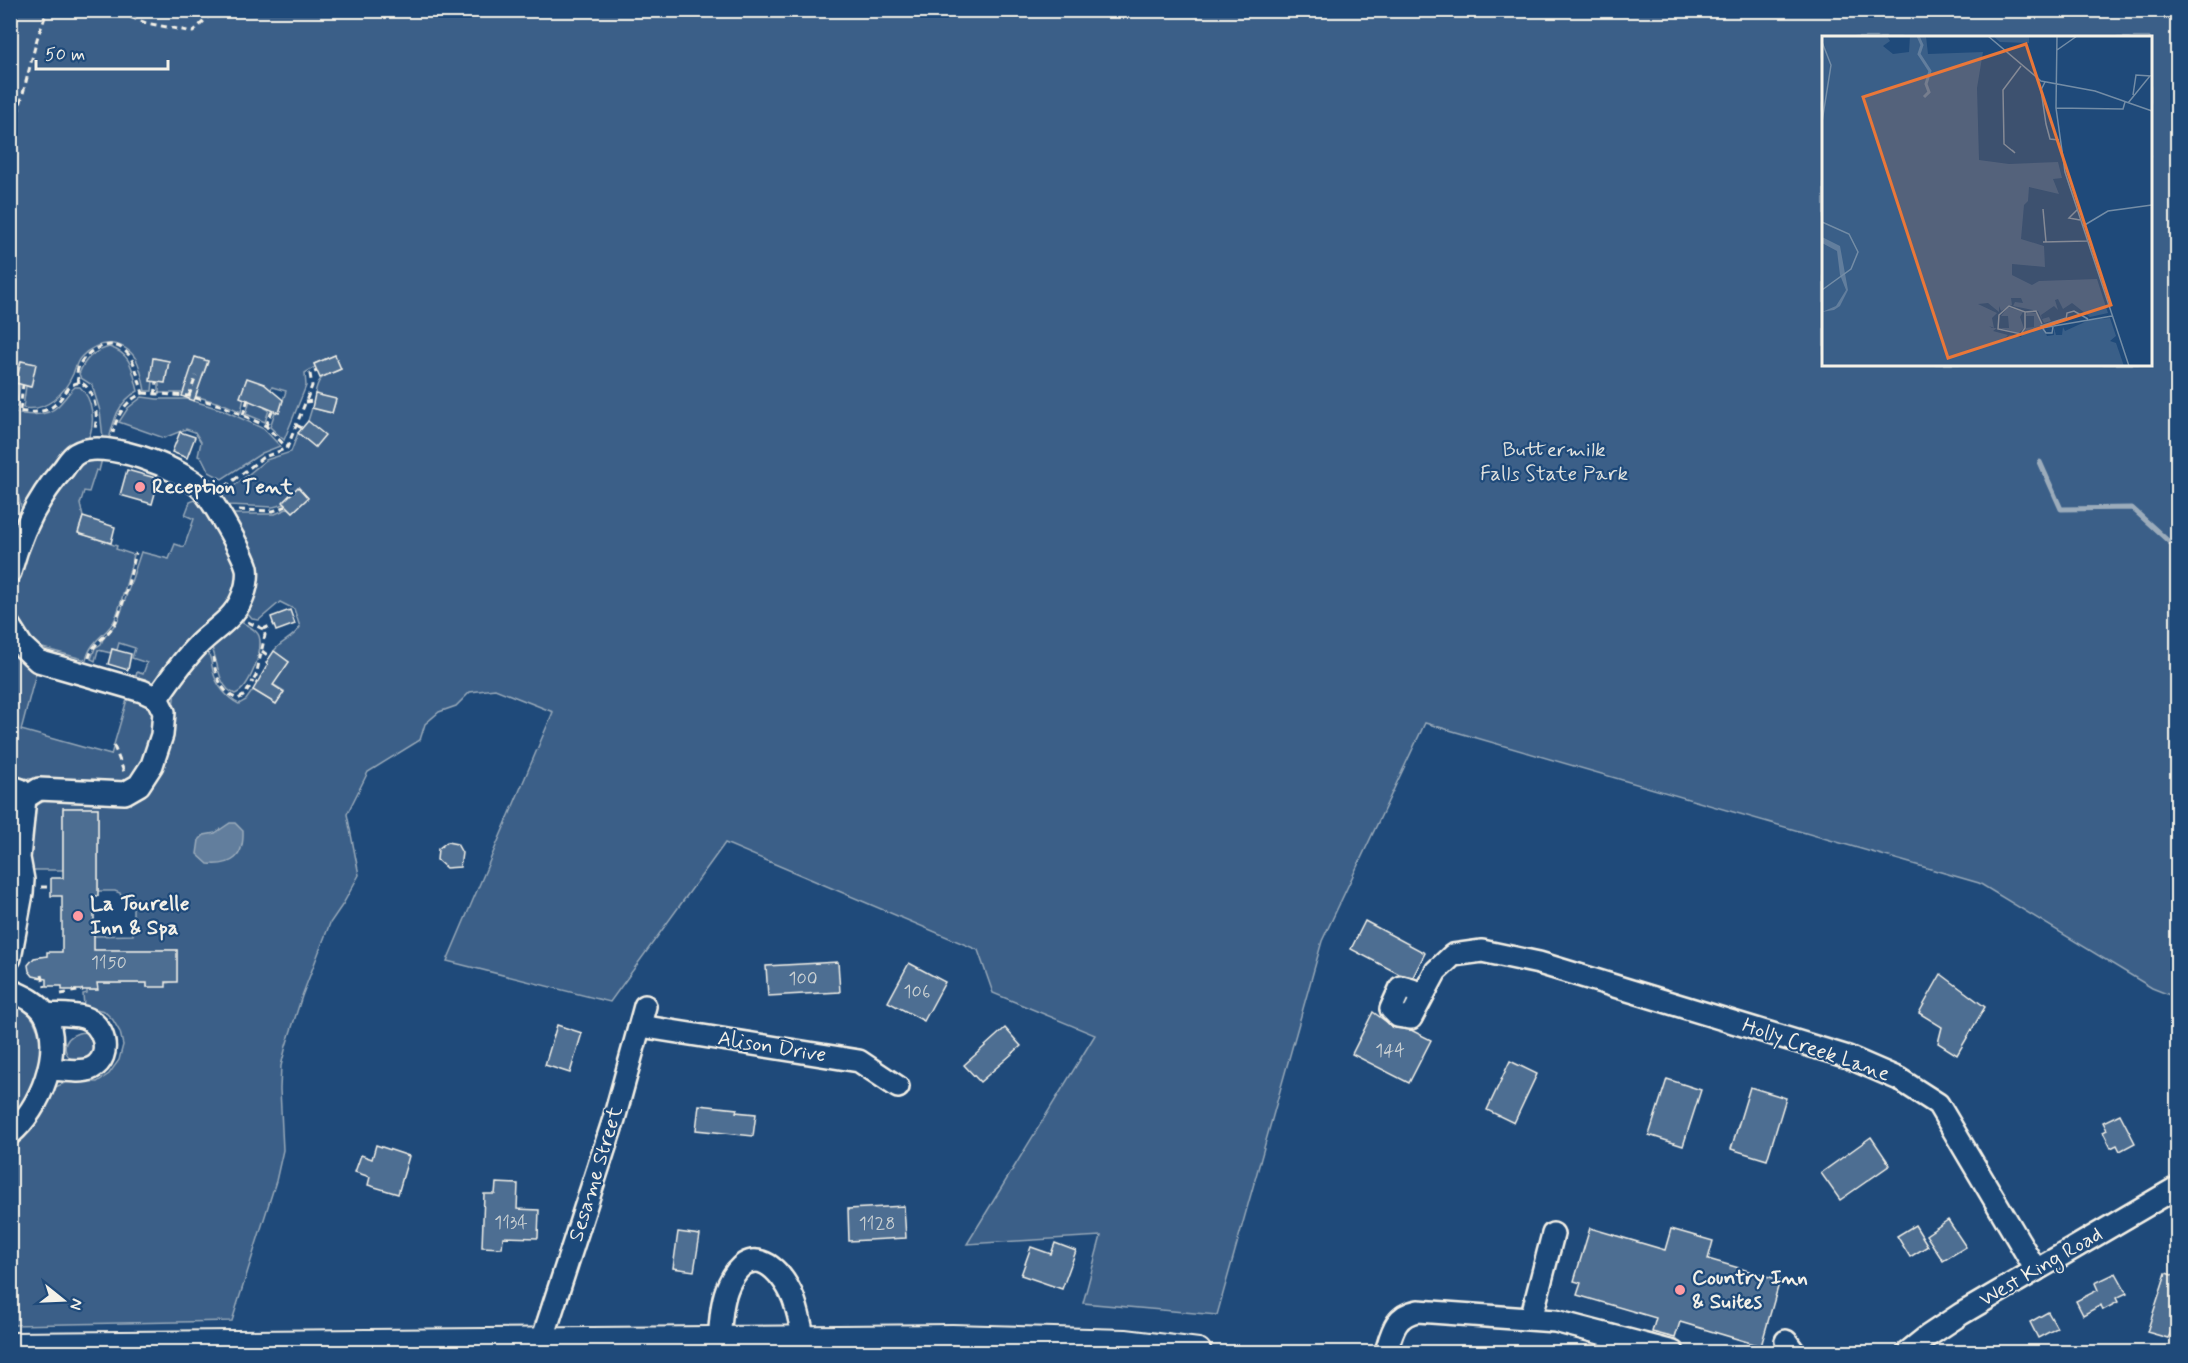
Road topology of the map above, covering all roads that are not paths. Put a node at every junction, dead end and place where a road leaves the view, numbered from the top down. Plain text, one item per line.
1 (10, 572) edge
2 (10, 627) edge
3 (157, 698) junction
4 (18, 792) edge
5 (10, 958) edge
6 (10, 990) edge
7 (1421, 997) dead end
8 (45, 1014) junction
9 (643, 1016) joint
10 (49, 1069) junction
11 (898, 1087) dead end
12 (10, 1134) edge
13 (2178, 1187) edge
14 (1553, 1234) dead end
15 (2036, 1270) junction
16 (1531, 1318) junction
17 (719, 1339) junction
18 (804, 1339) junction
19 (543, 1341) junction
20 (10, 1346) edge
21 (668, 1346) edge
22 (1198, 1353) edge
23 (1386, 1353) edge
24 (1673, 1353) edge
25 (1908, 1353) edge

1 - 3 street
2 - 3 street
3 - 4 street
4 - 5 street
6 - 8 street
7 - 15 street, Holly Creek Lane
8 - 10 street
8 - 10 street
9 - 11 street, Alison Drive
9 - 19 street, Sesame Street
10 - 12 street
13 - 15 street, West King Road
14 - 16 street
15 - 25 street, West King Road
16 - 23 street
16 - 24 street
17 - 18 main road
17 - 18 street
17 - 21 main road
18 - 22 main road
19 - 20 main road
19 - 21 main road

